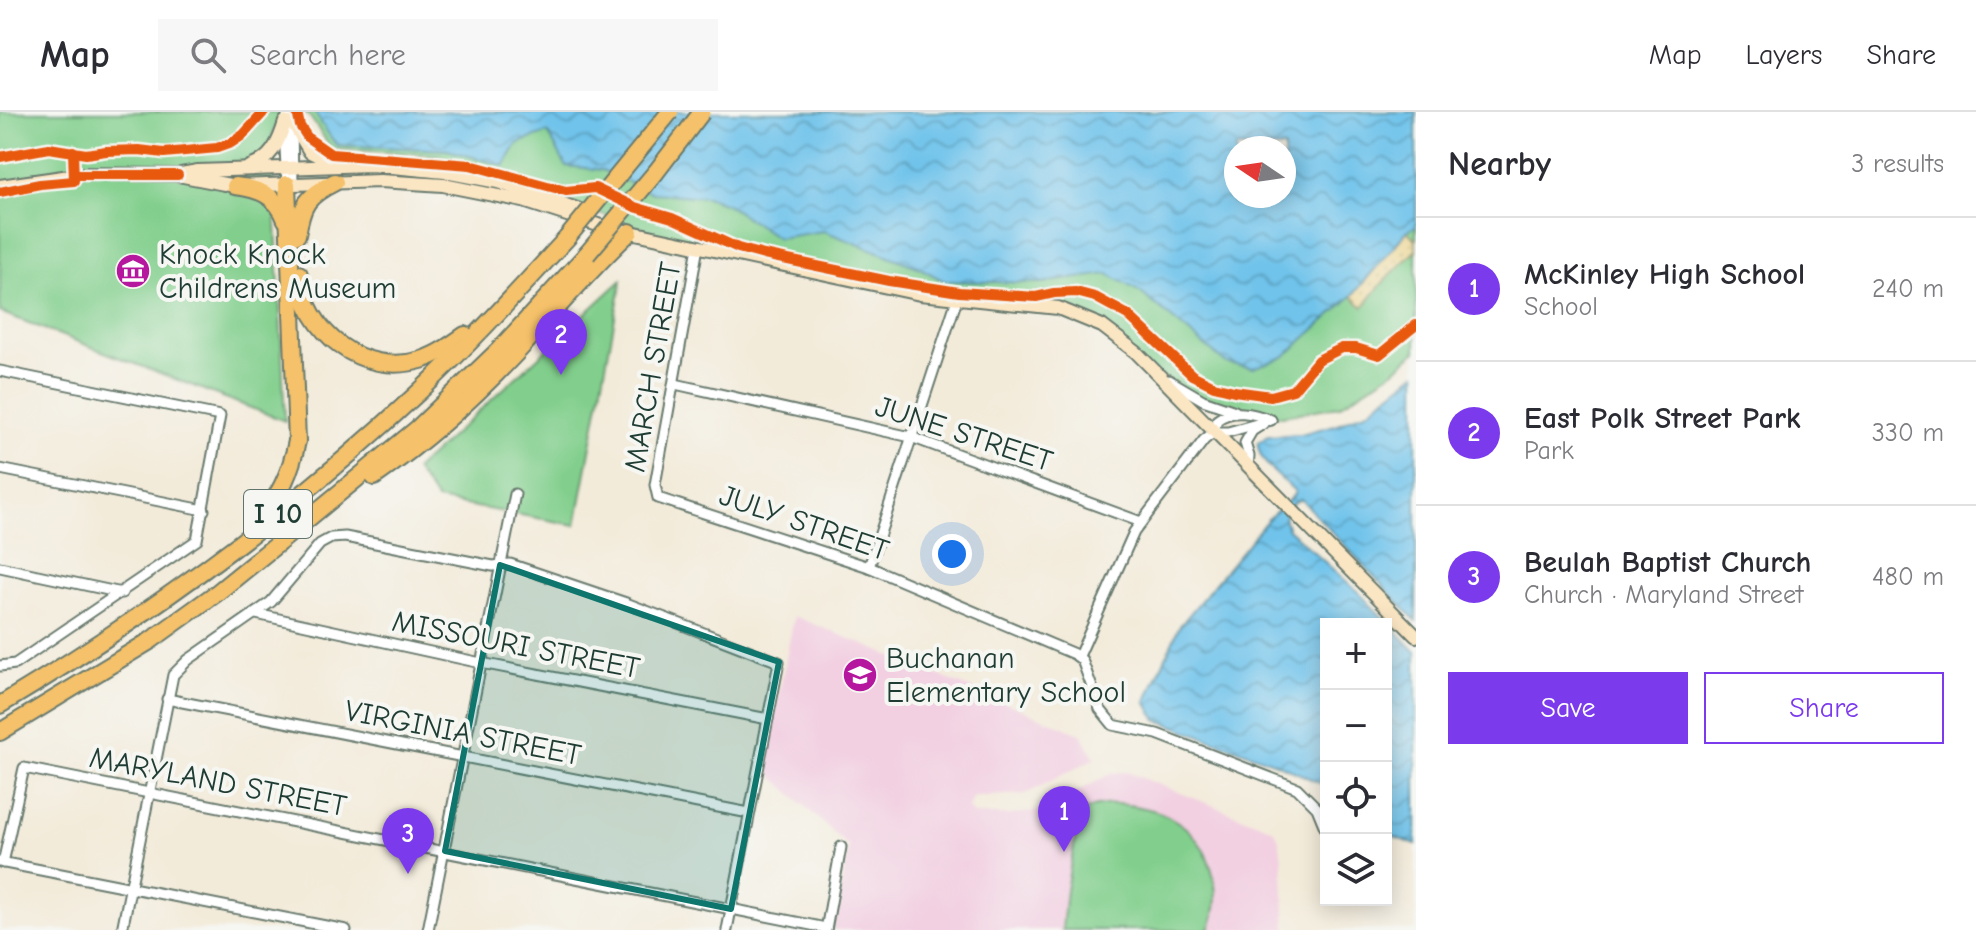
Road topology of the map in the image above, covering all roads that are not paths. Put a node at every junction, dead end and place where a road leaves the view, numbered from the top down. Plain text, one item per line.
1 (670, 112) edge
2 (702, 112) edge
3 (289, 117) edge
4 (386, 168) junction
5 (337, 174) junction
6 (290, 176) junction
7 (237, 178) junction
8 (0, 186) edge
9 (293, 232) junction
10 (630, 232) junction
11 (698, 247) junction
12 (524, 285) junction
13 (958, 295) junction
14 (0, 371) edge
15 (1158, 374) junction
16 (675, 384) junction
17 (1242, 413) junction
18 (1265, 423) junction
19 (1214, 432) junction
20 (911, 437) junction
21 (1248, 467) junction
22 (0, 469) edge
23 (350, 485) junction
24 (515, 494) dead end
25 (656, 496) joint
26 (204, 510) junction
27 (1141, 522) junction
28 (500, 565) junction
29 (0, 567) edge
30 (869, 567) junction
31 (198, 576) junction
32 (122, 593) junction
33 (256, 614) junction
34 (1416, 636) edge
35 (1079, 656) junction
36 (481, 663) junction
37 (0, 666) edge
38 (167, 699) junction
39 (0, 705) edge
40 (768, 719) junction
41 (22, 720) junction
42 (0, 732) edge
43 (0, 744) edge
44 (463, 757) junction
45 (148, 792) junction
46 (749, 813) junction
47 (1320, 817) edge
48 (841, 847) dead end
49 (445, 851) junction
50 (1, 863) edge
51 (129, 888) junction
52 (731, 909) junction
53 (826, 929) edge
54 (122, 930) edge
55 (346, 930) edge
56 (428, 930) edge
57 (727, 930) edge

1 - 12 highway, I 10, bridge
2 - 23 highway, I 10, bridge
3 - 5 street
3 - 6 street
3 - 7 street
4 - 5 street
4 - 6 street
4 - 10 street
5 - 6 street
5 - 9 highway
5 - 10 street
6 - 7 street
6 - 9 highway
7 - 8 street
7 - 9 highway
9 - 12 highway
9 - 31 highway
10 - 11 street
10 - 23 highway
11 - 13 street
11 - 16 street, MARCH STREET
12 - 31 highway, I 10
13 - 15 street
13 - 20 street
14 - 26 street
15 - 17 street
15 - 19 street
16 - 20 street, JUNE STREET
16 - 25 street, MARCH STREET
17 - 18 street
17 - 19 street
18 - 19 street
18 - 21 street
19 - 21 street
19 - 27 street
20 - 27 street, JUNE STREET
20 - 30 street
21 - 34 street
22 - 26 street
23 - 41 highway, I 10
24 - 28 street
25 - 30 street, JULY STREET
26 - 32 street
27 - 35 street
28 - 33 street
28 - 36 street
28 - 40 street
29 - 32 street
30 - 35 street, JULY STREET
31 - 39 highway, I 10
32 - 37 street
33 - 36 street, MISSOURI STREET
33 - 38 street
35 - 47 street
36 - 40 street, MISSOURI STREET
36 - 44 street
38 - 44 street, VIRGINIA STREET
38 - 45 street
40 - 46 street
41 - 42 highway, I 10
41 - 43 highway
44 - 46 street, VIRGINIA STREET
44 - 49 street
45 - 49 street, MARYLAND STREET
45 - 50 street, MARYLAND STREET
45 - 51 street
46 - 52 street
48 - 53 street
49 - 52 street, MARYLAND STREET
49 - 56 street
50 - 51 street
51 - 54 street
51 - 55 street
52 - 53 street, MARYLAND STREET
52 - 57 street

